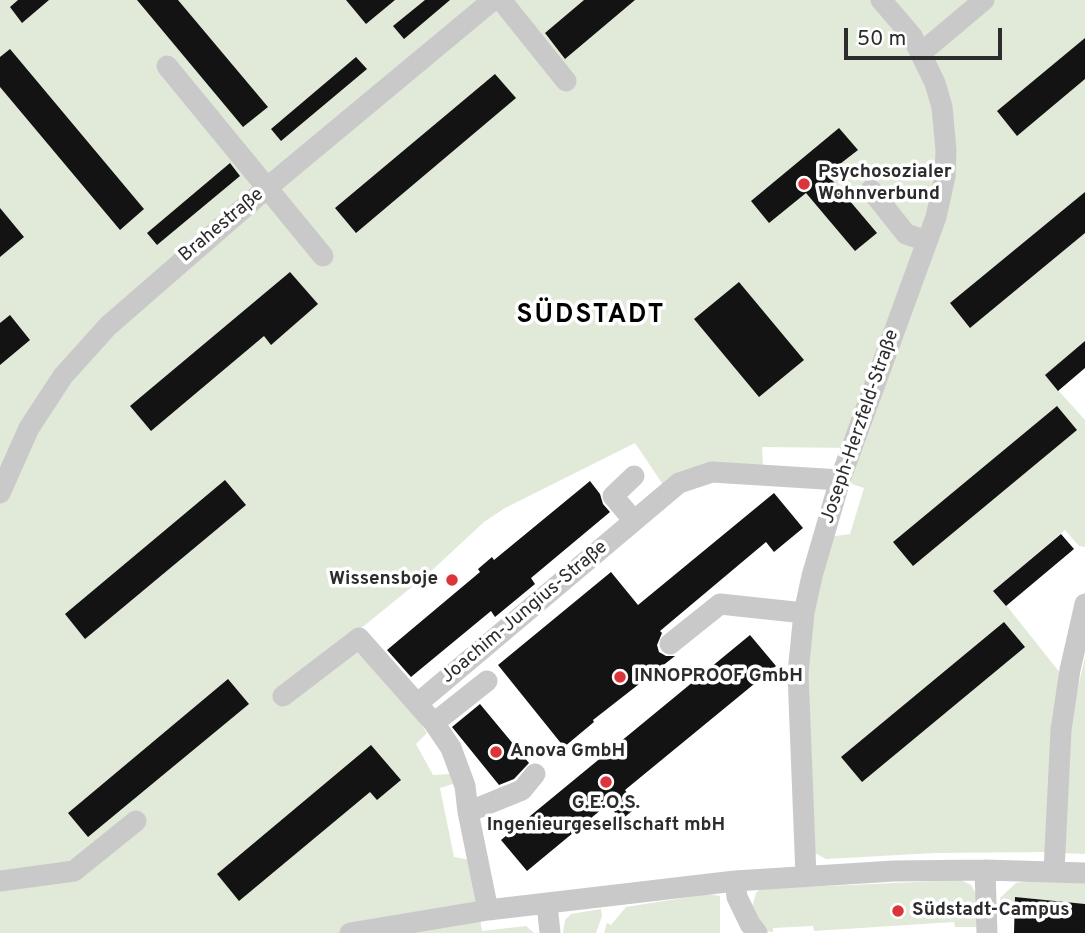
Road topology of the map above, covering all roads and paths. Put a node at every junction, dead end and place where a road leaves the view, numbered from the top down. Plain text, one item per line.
1 (493, 0) edge
2 (501, 0) edge
3 (881, 0) edge
4 (984, 0) edge
5 (921, 53) junction
6 (167, 66) dead end
7 (566, 81) dead end
8 (268, 187) junction
9 (871, 190) dead end
10 (927, 241) junction
11 (323, 256) dead end
12 (634, 476) dead end
13 (840, 480) junction
14 (0, 493) edge
15 (634, 521) junction
16 (1085, 604) edge
17 (804, 613) junction
18 (670, 644) dead end
19 (487, 681) dead end
20 (283, 696) dead end
21 (416, 704) junction
22 (434, 723) junction
23 (536, 774) dead end
24 (468, 812) junction
25 (136, 821) dead end
26 (985, 870) junction
27 (1054, 872) junction
28 (1085, 873) edge
29 (806, 876) junction
30 (0, 881) edge
31 (735, 881) junction
32 (547, 904) junction
33 (488, 910) junction
34 (350, 933) edge
35 (550, 933) edge
36 (757, 933) edge
37 (987, 933) edge

1 - 8 street, Brahestraße
2 - 7 street
3 - 5 street, Joseph-Herzfeld-Straße
4 - 5 street
5 - 10 street, Joseph-Herzfeld-Straße
6 - 8 street
8 - 11 street
8 - 14 street, Brahestraße
9 - 10 street
10 - 13 street, Joseph-Herzfeld-Straße
12 - 15 street
13 - 15 street, Joachim-Jungius-Straße
13 - 17 street, Joseph-Herzfeld-Straße
15 - 21 street, Joachim-Jungius-Straße
16 - 27 street
17 - 18 street
17 - 29 street, Joseph-Herzfeld-Straße
19 - 22 street
20 - 21 street
21 - 22 street
22 - 24 street
23 - 24 street
24 - 33 street
25 - 30 street
26 - 27 street
26 - 29 street
26 - 37 street
27 - 28 street
29 - 31 street
31 - 32 street
31 - 36 street
32 - 33 street
32 - 35 street
33 - 34 street

